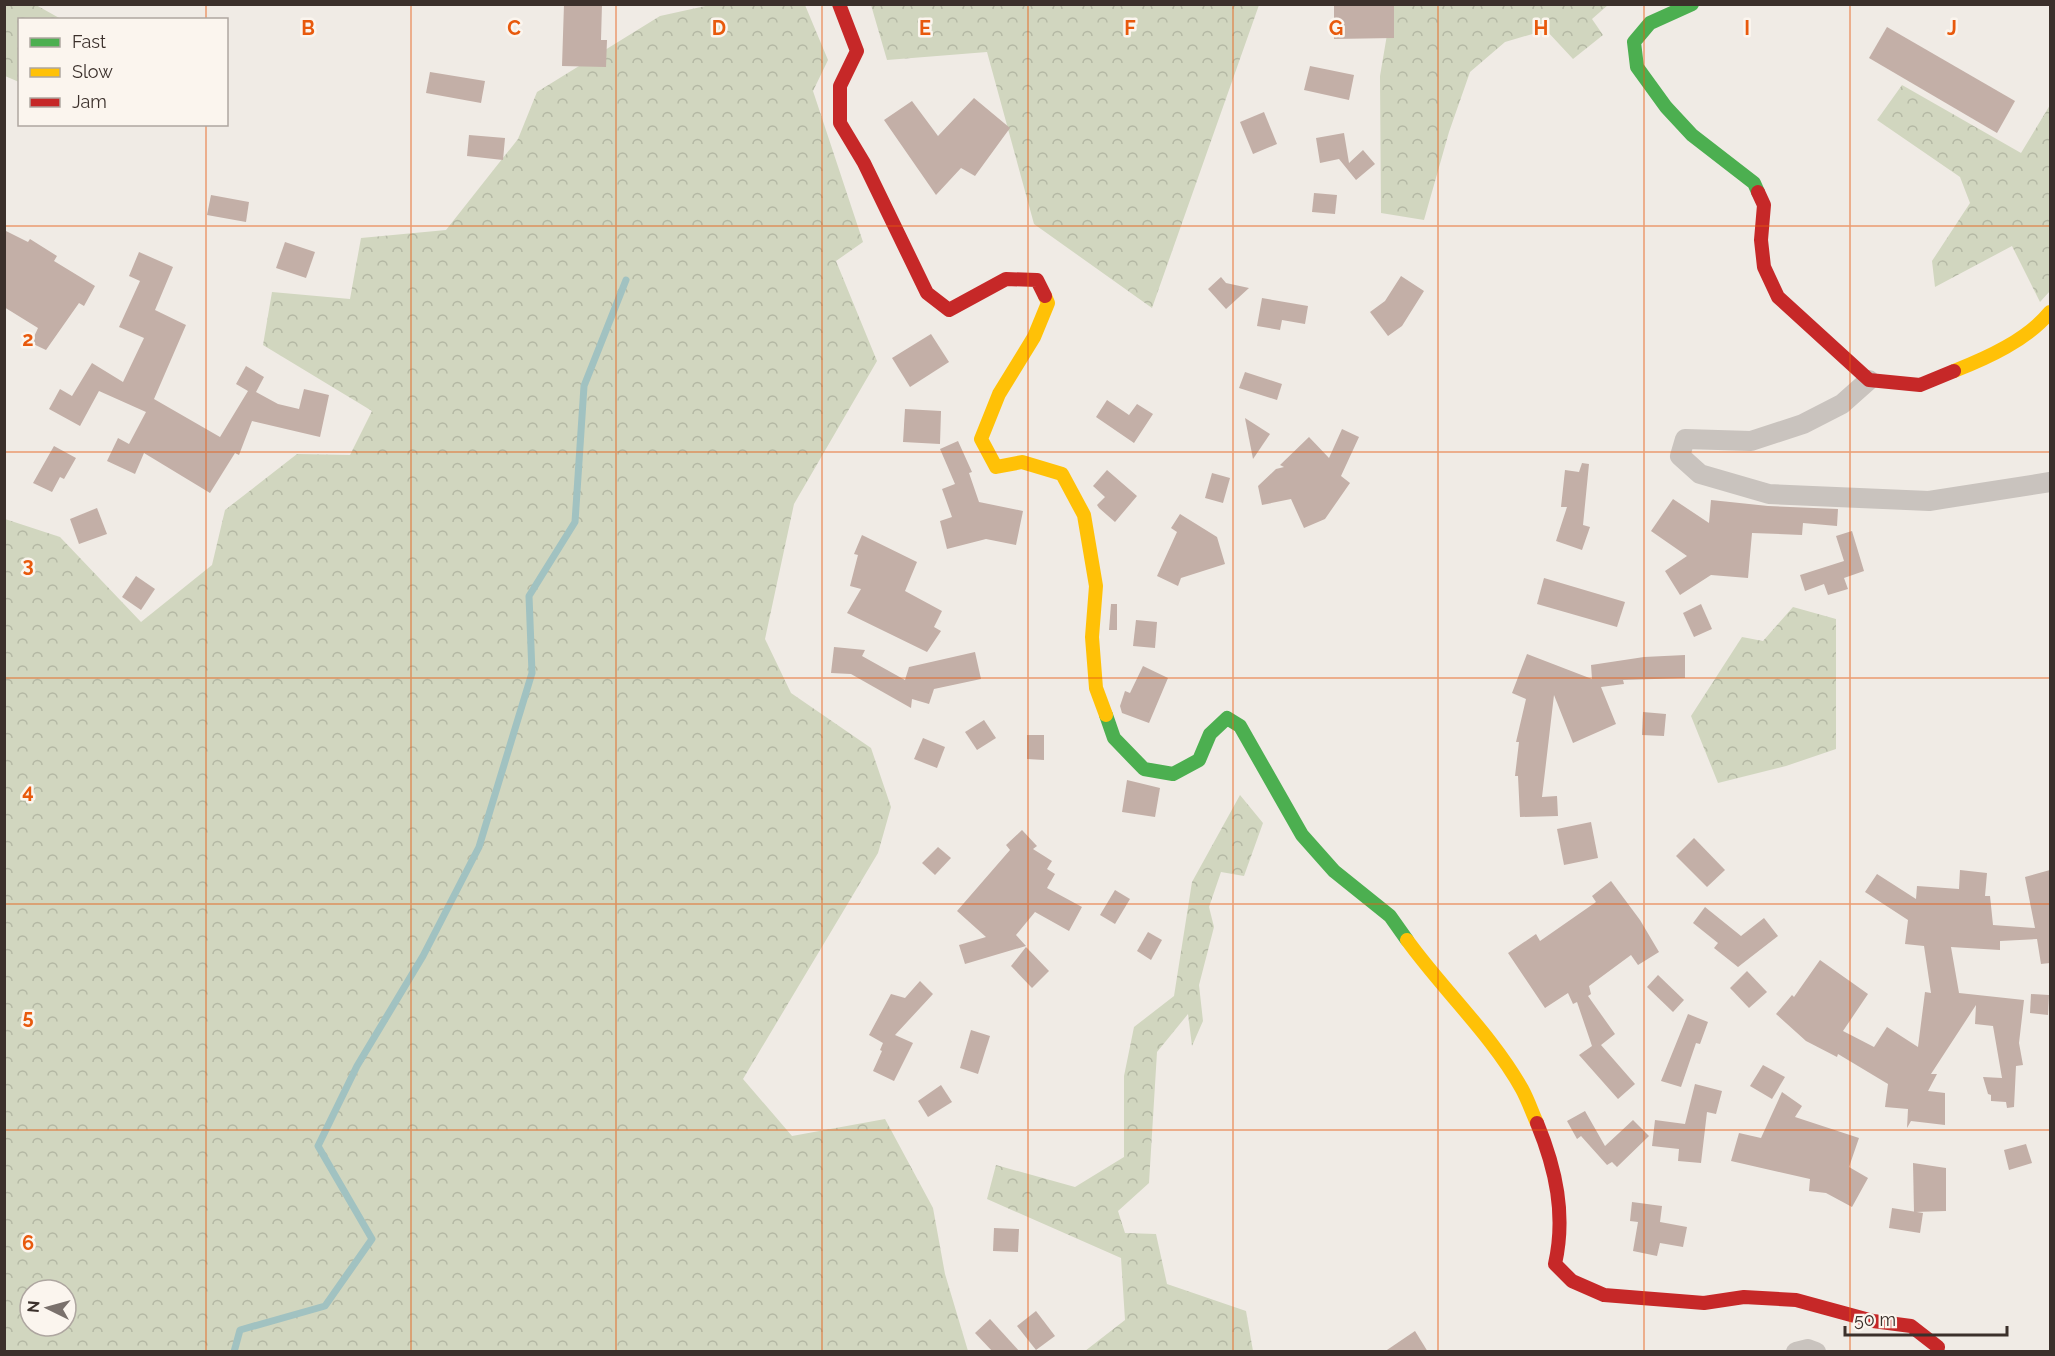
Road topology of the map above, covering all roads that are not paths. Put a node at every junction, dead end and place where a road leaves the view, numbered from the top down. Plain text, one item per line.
1 (839, 4) edge
2 (1692, 4) edge
3 (2050, 312) edge
4 (1869, 380) junction
5 (2050, 482) edge
6 (1796, 1352) edge
7 (1816, 1352) edge
8 (1937, 1352) edge

1 - 8 street
2 - 4 street
3 - 4 street
4 - 5 street
6 - 7 street

